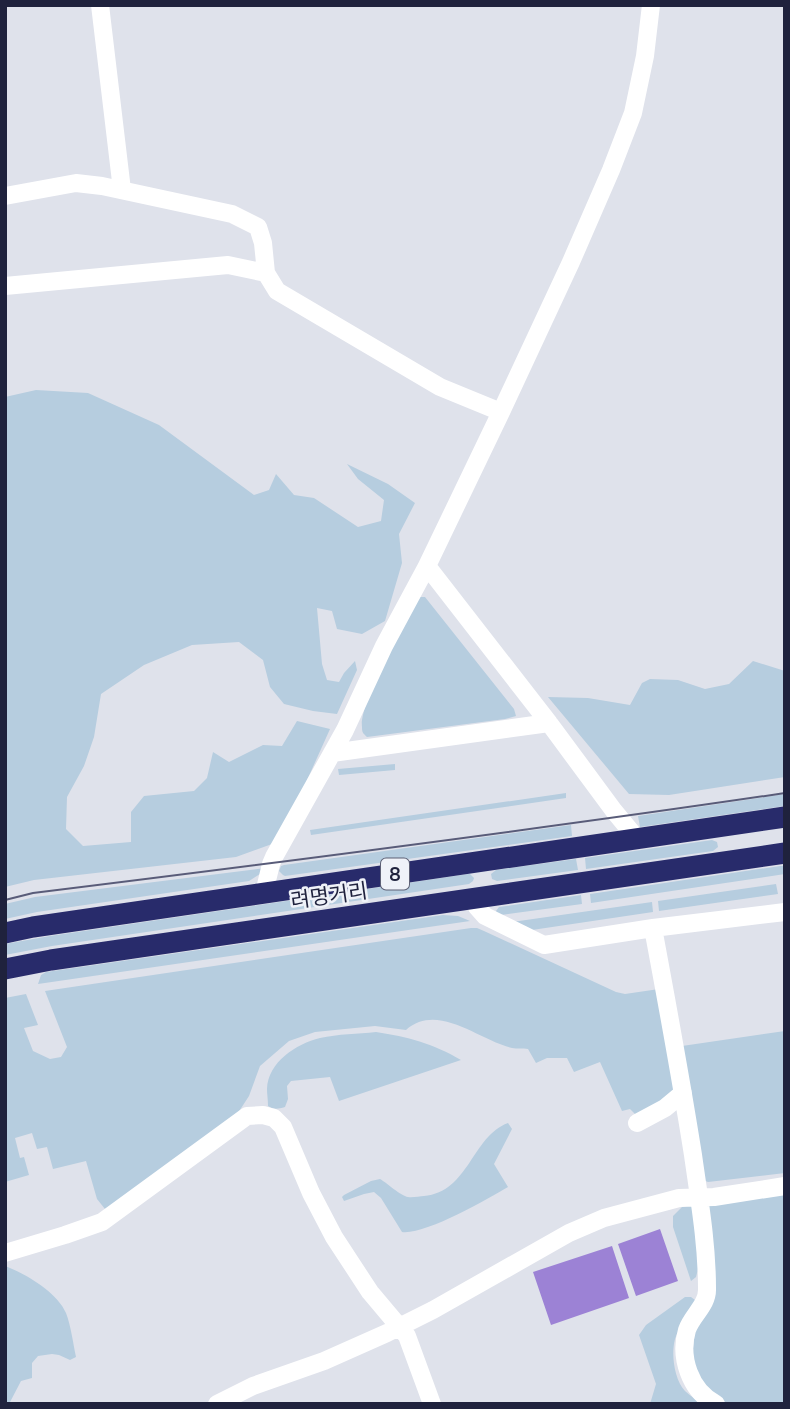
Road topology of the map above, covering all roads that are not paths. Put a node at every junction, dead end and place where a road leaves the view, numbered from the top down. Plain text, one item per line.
1 (100, 5) edge
2 (651, 5) edge
3 (122, 190) junction
4 (5, 196) edge
5 (266, 273) junction
6 (5, 286) edge
7 (502, 412) junction
8 (427, 566) junction
9 (550, 723) junction
10 (332, 753) junction
11 (785, 817) edge
12 (638, 840) junction
13 (785, 853) edge
14 (264, 893) junction
15 (473, 898) junction
16 (785, 912) edge
17 (653, 928) junction
18 (5, 933) edge
19 (5, 969) edge
20 (683, 1093) junction
21 (637, 1124) dead end
22 (785, 1186) edge
23 (699, 1197) junction
24 (5, 1253) edge
25 (400, 1326) junction
26 (218, 1404) edge
27 (432, 1404) edge
28 (716, 1404) edge

1 - 3 street
2 - 7 street
3 - 4 street
3 - 5 street
5 - 6 street
5 - 7 street
7 - 8 street
8 - 9 street
8 - 10 street
9 - 10 street
9 - 12 street
10 - 14 street
11 - 12 highway, 려명거리 / 8
12 - 14 highway, 려명거리 / 8
13 - 15 highway, 려명거리 / 8
14 - 18 highway, 려명거리 / 8
15 - 17 street
15 - 19 highway, 려명거리 / 8
16 - 17 street
17 - 20 street
20 - 21 street
20 - 23 street
22 - 23 street
23 - 25 street
23 - 28 street
24 - 25 street
25 - 26 street
25 - 27 street

